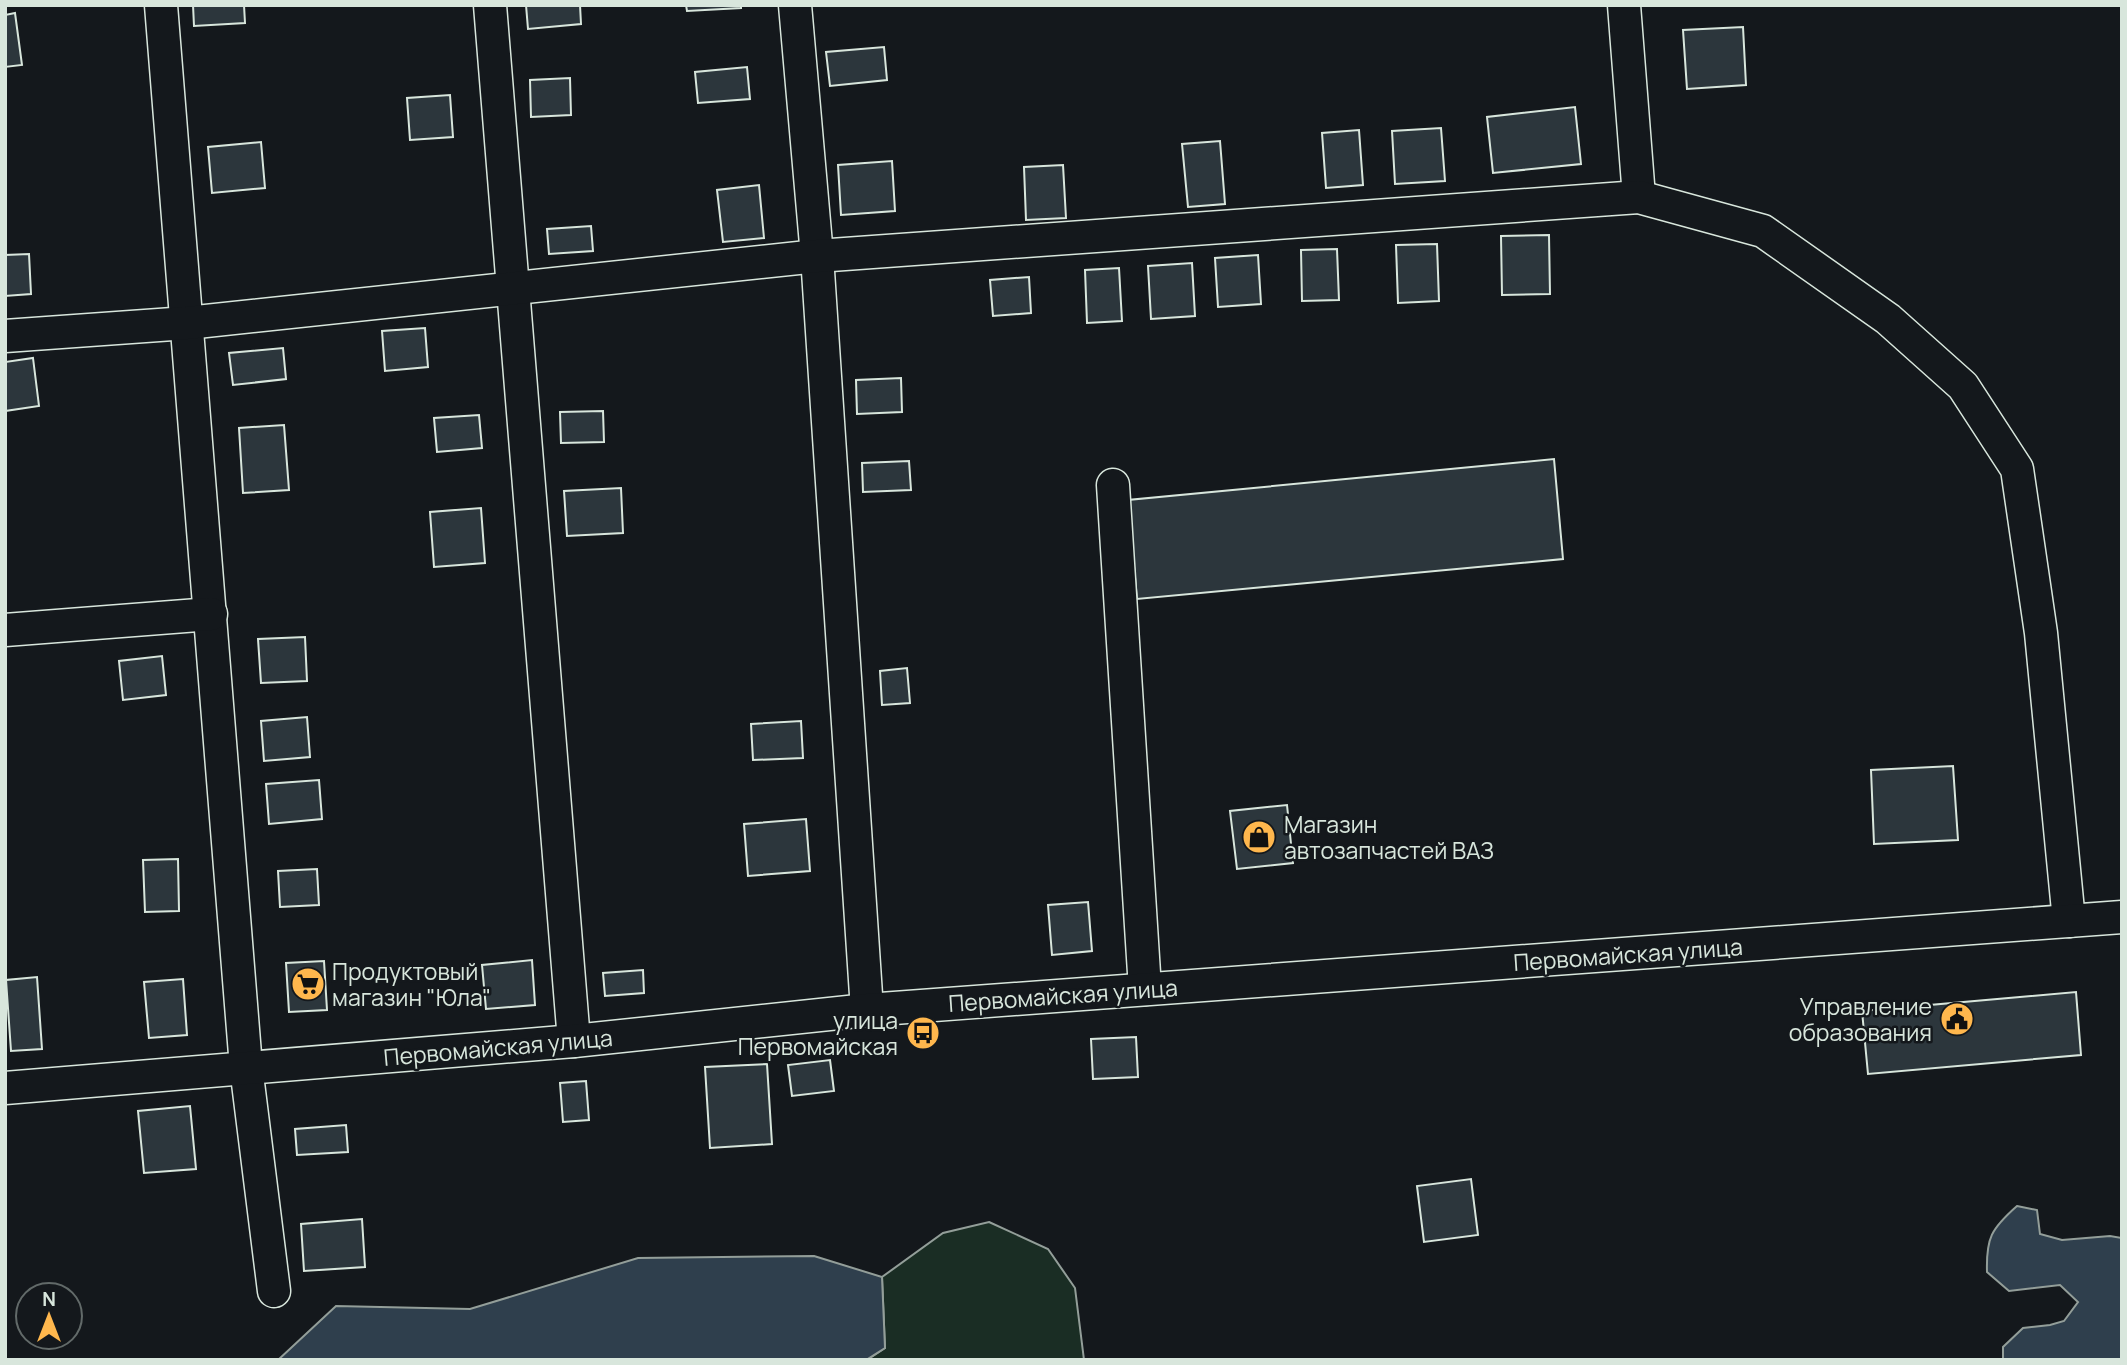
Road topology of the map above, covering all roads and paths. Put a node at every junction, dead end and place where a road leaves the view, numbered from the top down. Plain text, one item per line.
1 (161, 5) edge
2 (490, 5) edge
3 (795, 5) edge
4 (1624, 5) edge
5 (1639, 197) junction
6 (817, 256) junction
7 (513, 288) junction
8 (187, 323) junction
9 (5, 336) edge
10 (1113, 485) dead end
11 (211, 614) junction
12 (5, 630) edge
13 (2122, 917) edge
14 (2069, 921) junction
15 (1145, 989) junction
16 (867, 1010) junction
17 (574, 1041) junction
18 (246, 1067) junction
19 (5, 1088) edge
20 (274, 1291) dead end

1 - 8 street
2 - 7 street
3 - 6 street
4 - 5 street
5 - 6 street
5 - 14 street
6 - 7 street
6 - 16 street
7 - 8 street
7 - 17 street
8 - 9 street
8 - 11 street
10 - 15 street
11 - 12 street
11 - 18 street
13 - 14 street, Первомайская улица
14 - 15 street, Первомайская улица
15 - 16 street, Первомайская улица
16 - 17 street, Первомайская улица
17 - 18 street, Первомайская улица
18 - 19 street, Первомайская улица
18 - 20 street

